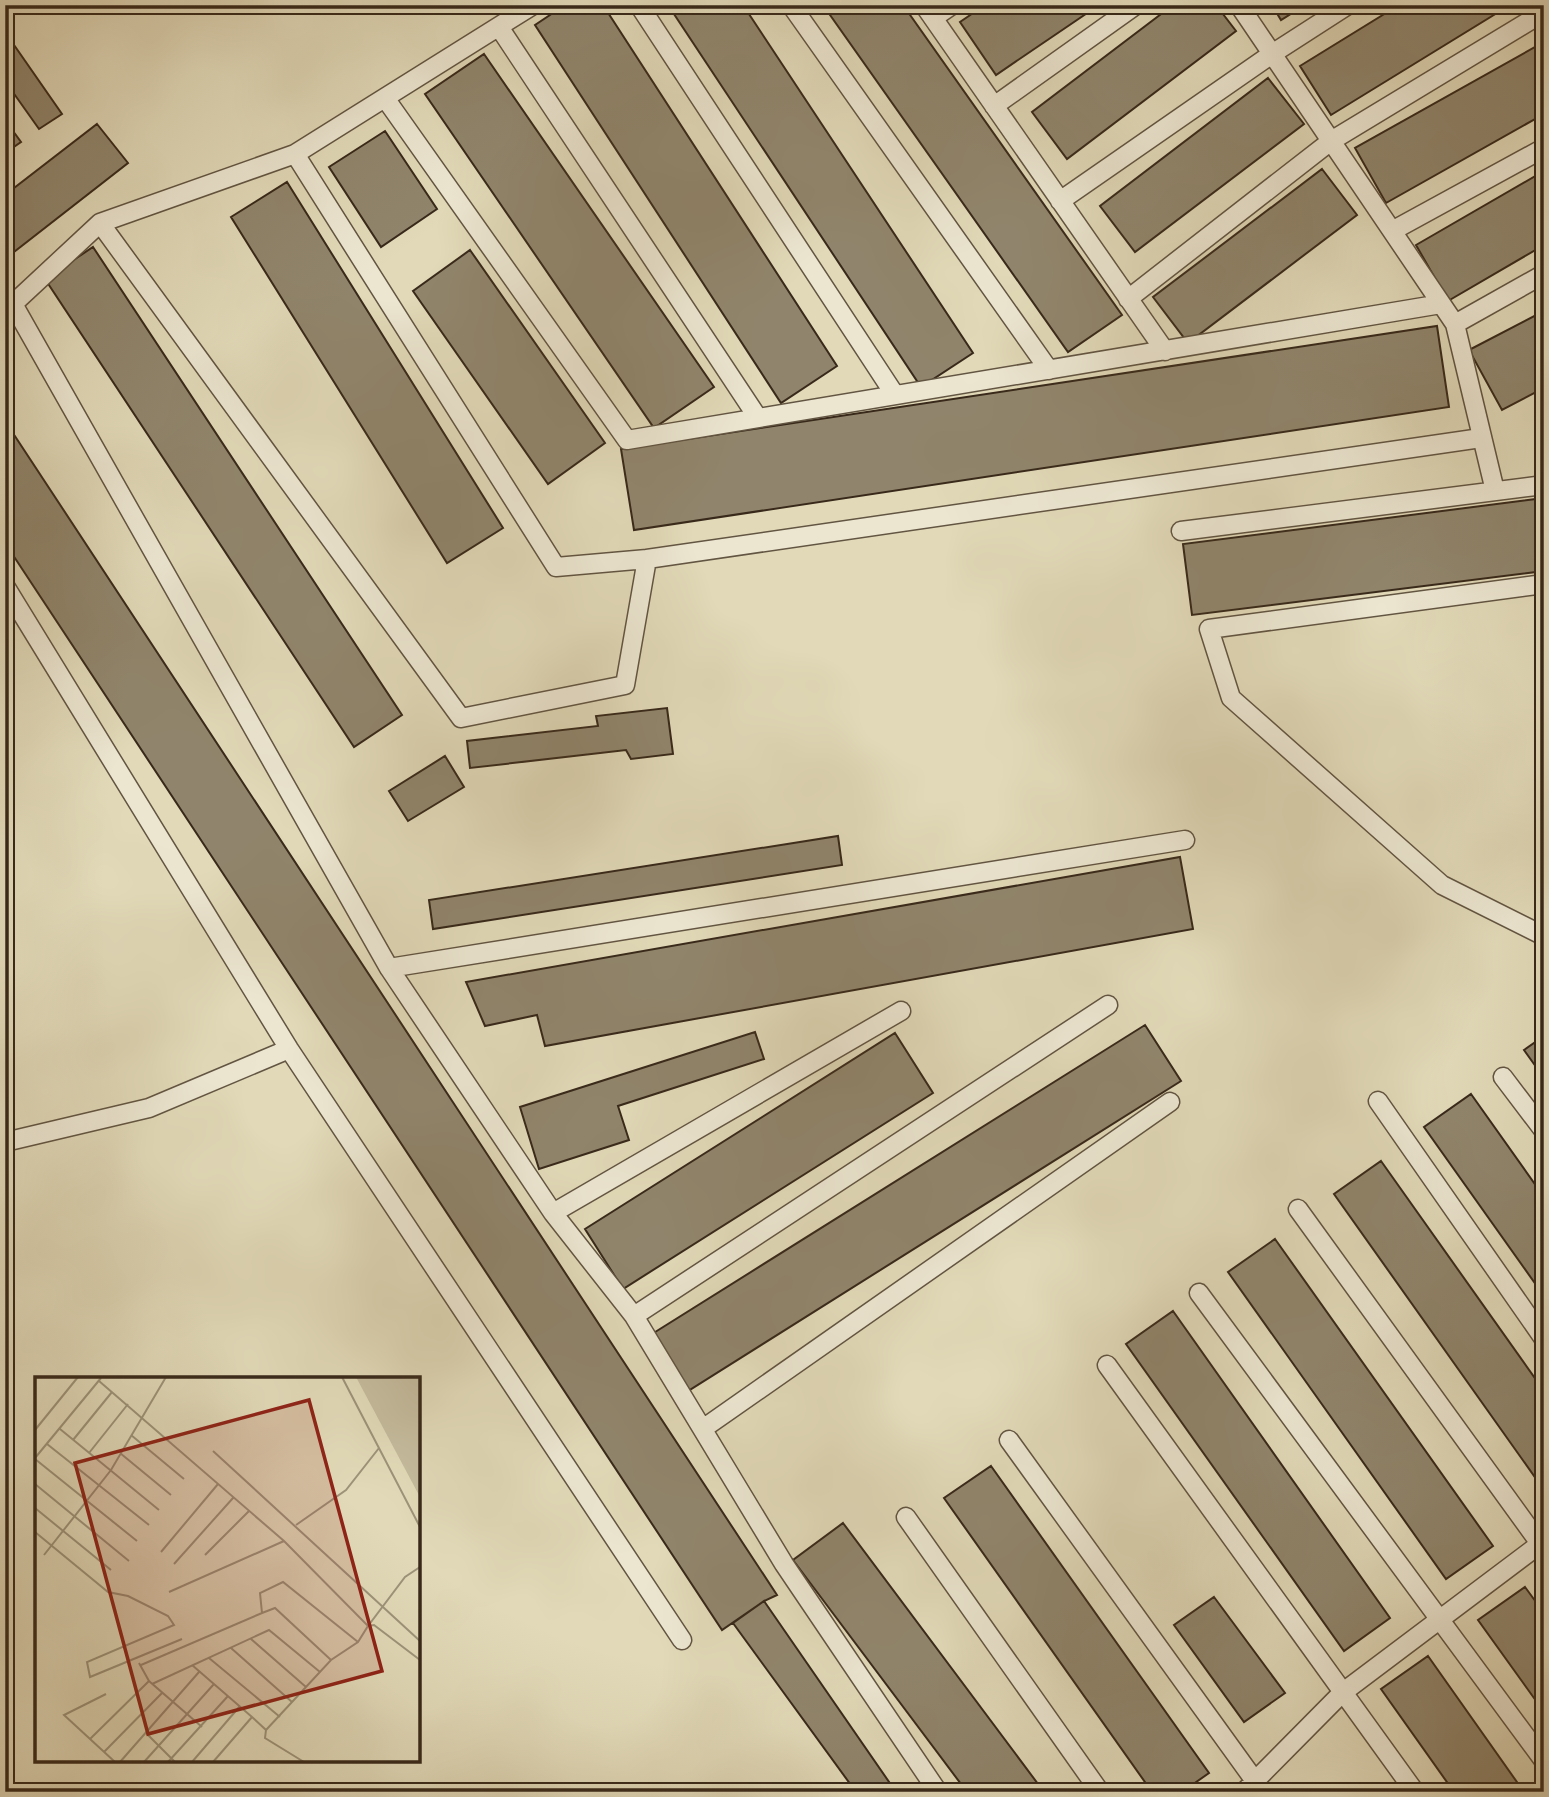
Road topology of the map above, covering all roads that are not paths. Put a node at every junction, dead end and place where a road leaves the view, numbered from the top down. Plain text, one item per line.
1 (533, 5) edge
2 (639, 5) edge
3 (791, 5) edge
4 (952, 5) edge
5 (1136, 5) edge
6 (1239, 5) edge
7 (1348, 5) edge
8 (929, 12) edge
9 (1544, 12) edge
10 (499, 27) junction
11 (1272, 54) junction
12 (385, 98) junction
13 (994, 106) junction
14 (1331, 141) junction
15 (1544, 148) edge
16 (295, 154) junction
17 (1060, 201) junction
18 (100, 223) junction
19 (1392, 231) junction
20 (1544, 274) edge
21 (1128, 299) junction
22 (1441, 304) junction
23 (8, 305) edge
24 (1455, 324) junction
25 (1165, 351) junction
26 (1049, 370) junction
27 (895, 395) junction
28 (758, 418) junction
29 (1481, 438) junction
30 (1544, 485) edge
31 (1494, 491) junction
32 (1181, 531) dead end
33 (647, 559) junction
34 (1544, 584) edge
35 (5, 586) edge
36 (1185, 840) dead end
37 (1544, 936) edge
38 (389, 968) junction
39 (1108, 1005) dead end
40 (901, 1011) dead end
41 (289, 1049) junction
42 (1503, 1077) dead end
43 (1378, 1101) dead end
44 (1170, 1102) dead end
45 (1544, 1131) edge
46 (5, 1142) edge
47 (1298, 1209) dead end
48 (553, 1213) junction
49 (1199, 1293) dead end
50 (634, 1316) junction
51 (1544, 1339) edge
52 (1107, 1365) dead end
53 (704, 1428) junction
54 (1009, 1440) dead end
55 (906, 1517) dead end
56 (1542, 1544) edge
57 (1440, 1619) junction
58 (681, 1640) dead end
59 (1342, 1693) junction
60 (1544, 1761) edge
61 (1250, 1786) edge
62 (938, 1792) edge
63 (1100, 1792) edge
64 (1415, 1792) edge

1 - 10 lane
2 - 27 lane
3 - 26 lane
4 - 8 lane
5 - 13 lane
6 - 11 lane
7 - 11 lane
8 - 13 lane
9 - 14 lane
10 - 12 lane
10 - 28 lane
11 - 14 lane
11 - 17 lane
12 - 16 lane
12 - 28 lane
13 - 17 lane
14 - 19 lane
14 - 21 lane
15 - 19 lane
16 - 18 lane
16 - 33 lane
17 - 21 lane
18 - 23 lane
18 - 33 lane
19 - 22 lane
20 - 24 lane
21 - 25 lane
22 - 24 lane
22 - 25 lane
23 - 38 lane
24 - 29 lane
25 - 26 lane
26 - 27 lane
27 - 28 lane
29 - 31 lane
29 - 33 lane
30 - 31 lane
31 - 32 lane
34 - 37 lane
35 - 41 lane
36 - 38 lane
38 - 48 lane
39 - 50 lane
40 - 48 lane
41 - 46 lane
41 - 58 lane
42 - 45 lane
43 - 51 lane
44 - 53 lane
47 - 56 lane
48 - 50 lane
49 - 57 lane
50 - 53 lane
52 - 59 lane
53 - 62 lane
54 - 61 lane
55 - 63 lane
56 - 57 lane
57 - 59 lane
57 - 60 lane
59 - 61 lane
59 - 64 lane

